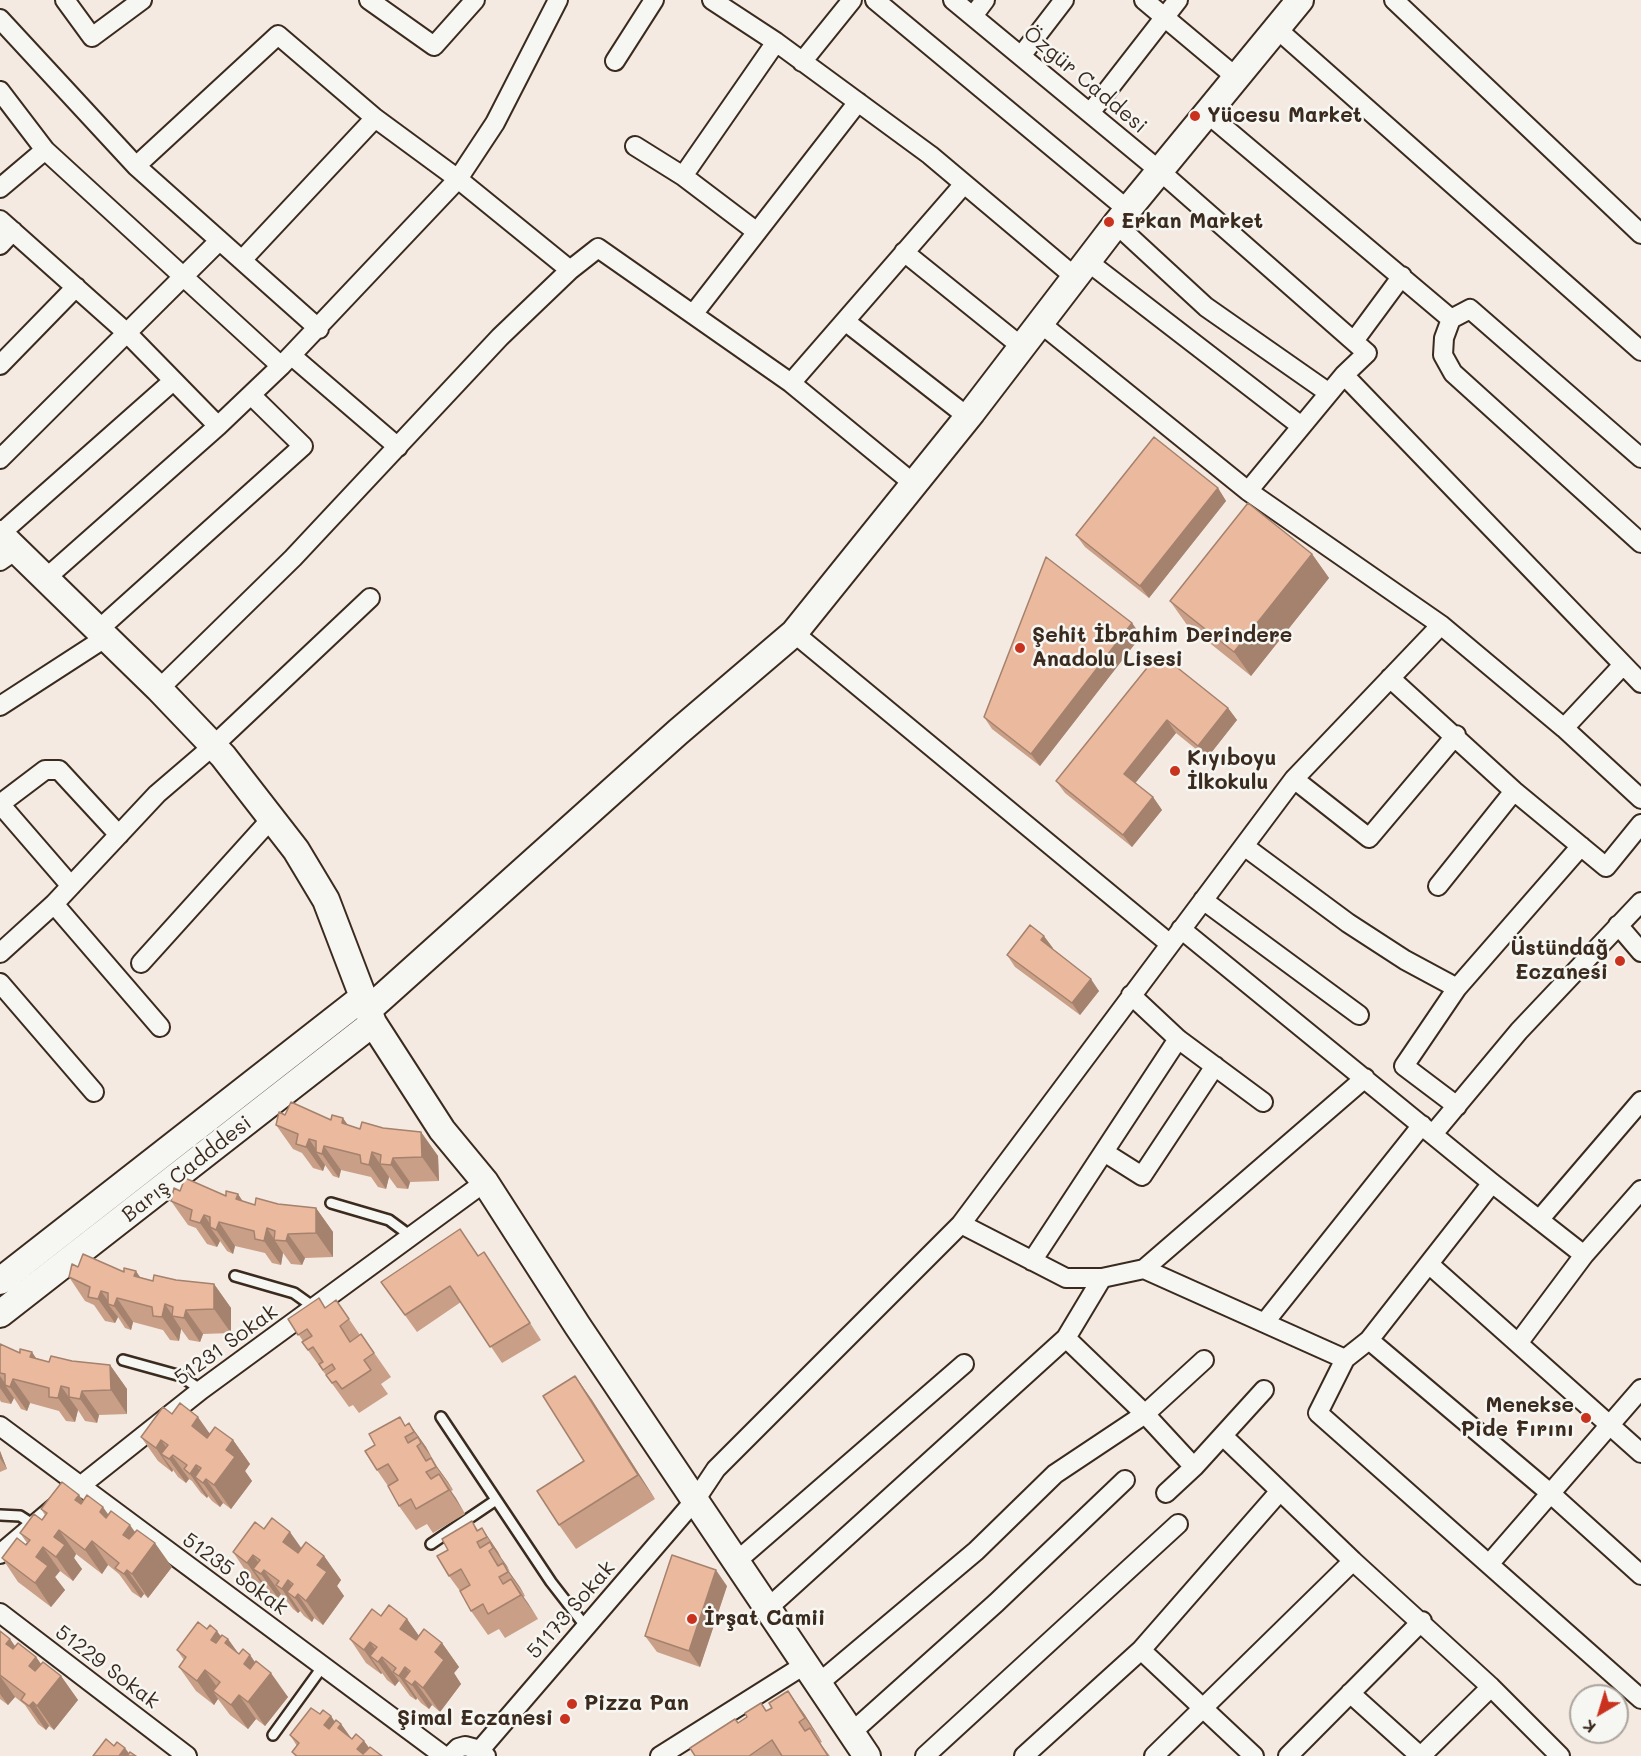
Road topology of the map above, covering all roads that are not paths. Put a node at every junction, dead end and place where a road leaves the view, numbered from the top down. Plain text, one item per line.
1 (65, 0) edge
2 (142, 0) edge
3 (369, 0) edge
4 (475, 0) edge
5 (558, 0) edge
6 (654, 0) edge
7 (852, 0) edge
8 (875, 0) edge
9 (953, 0) edge
10 (985, 0) edge
11 (1064, 0) edge
12 (1144, 0) edge
13 (1178, 0) edge
14 (1300, 0) edge
15 (1394, 0) edge
16 (723, 3) edge
17 (973, 16) junction
18 (1164, 17) junction
19 (0, 19) edge
20 (1277, 29) junction
21 (776, 42) junction
22 (1021, 56) junction
23 (615, 61) dead end
24 (802, 62) junction
25 (1237, 78) junction
26 (0, 91) edge
27 (858, 102) junction
28 (1090, 113) junction
29 (1208, 114) junction
30 (375, 118) junction
31 (635, 146) dead end
32 (45, 150) junction
33 (136, 166) junction
34 (1161, 172) junction
35 (683, 176) junction
36 (458, 179) junction
37 (964, 184) junction
38 (0, 188) edge
39 (1122, 217) junction
40 (7, 225) edge
41 (757, 232) junction
42 (1641, 234) edge
43 (219, 241) junction
44 (0, 245) edge
45 (904, 252) junction
46 (242, 260) junction
47 (1081, 269) junction
48 (570, 270) junction
49 (1402, 276) junction
50 (182, 278) junction
51 (76, 287) junction
52 (694, 313) junction
53 (1451, 319) junction
54 (845, 321) junction
55 (1040, 323) junction
56 (319, 329) junction
57 (127, 333) junction
58 (1354, 341) junction
59 (1022, 347) junction
60 (1641, 351) edge
61 (287, 361) junction
62 (0, 365) edge
63 (1344, 375) junction
64 (173, 381) junction
65 (791, 383) junction
66 (1329, 393) junction
67 (251, 395) junction
68 (968, 417) junction
69 (218, 426) junction
70 (1301, 426) junction
71 (398, 447) junction
72 (1641, 458) edge
73 (0, 459) edge
74 (914, 484) junction
75 (1248, 491) junction
76 (1641, 543) edge
77 (4, 545) edge
78 (45, 579) junction
79 (370, 598) dead end
80 (1441, 625) junction
81 (794, 633) junction
82 (101, 635) junction
83 (1622, 666) junction
84 (1390, 678) junction
85 (1641, 684) edge
86 (159, 689) junction
87 (0, 706) edge
88 (1564, 728) junction
89 (1456, 735) junction
90 (213, 746) junction
91 (1294, 779) junction
92 (1514, 791) junction
93 (1641, 799) edge
94 (0, 804) edge
95 (271, 819) junction
96 (1641, 824) edge
97 (119, 835) junction
98 (1244, 846) junction
99 (1581, 846) junction
100 (71, 886) junction
101 (1438, 886) dead end
102 (1203, 900) junction
103 (1641, 902) edge
104 (54, 904) junction
105 (1618, 925) junction
106 (1181, 929) junction
107 (1170, 944) junction
108 (1, 950) edge
109 (1641, 952) edge
110 (141, 963) dead end
111 (0, 983) edge
112 (1457, 988) junction
113 (1131, 996) junction
114 (368, 1011) junction
115 (1359, 1015) dead end
116 (160, 1028) dead end
117 (1178, 1039) junction
118 (1215, 1066) junction
119 (1365, 1078) junction
120 (94, 1092) dead end
121 (1641, 1101) edge
122 (1263, 1102) dead end
123 (1457, 1106) junction
124 (1427, 1129) junction
125 (1104, 1152) junction
126 (485, 1182) junction
127 (1492, 1183) junction
128 (1641, 1190) edge
129 (331, 1203) dead end
130 (1539, 1220) junction
131 (961, 1224) junction
132 (412, 1237) junction
133 (1584, 1255) junction
134 (1032, 1261) junction
135 (1430, 1265) junction
136 (1144, 1269) junction
137 (235, 1276) dead end
138 (1102, 1278) junction
139 (0, 1281) edge
140 (315, 1308) junction
141 (0, 1314) edge
142 (1266, 1322) junction
143 (1066, 1338) junction
144 (1369, 1340) junction
145 (1519, 1342) junction
146 (1345, 1359) junction
147 (123, 1360) dead end
148 (1204, 1360) dead end
149 (964, 1364) dead end
150 (1641, 1389) edge
151 (201, 1390) junction
152 (1264, 1390) dead end
153 (1145, 1414) junction
154 (441, 1417) dead end
155 (1611, 1425) junction
156 (0, 1426) edge
157 (1223, 1436) junction
158 (1641, 1453) edge
159 (1194, 1467) junction
160 (1125, 1480) dead end
161 (79, 1487) junction
162 (1280, 1491) junction
163 (1166, 1493) dead end
164 (1550, 1493) junction
165 (696, 1499) junction
166 (496, 1500) junction
167 (0, 1515) edge
168 (1178, 1524) dead end
169 (34, 1525) junction
170 (430, 1544) dead end
171 (0, 1554) edge
172 (738, 1560) junction
173 (1353, 1561) junction
174 (1490, 1563) junction
175 (1641, 1575) edge
176 (768, 1608) junction
177 (0, 1613) edge
178 (1422, 1622) junction
179 (586, 1627) junction
180 (1141, 1650) junction
181 (322, 1666) junction
182 (813, 1673) junction
183 (1491, 1687) junction
184 (1350, 1693) junction
185 (1641, 1699) edge
186 (1205, 1708) junction
187 (852, 1732) junction
188 (273, 1735) dead end
189 (483, 1753) edge
190 (1250, 1755) edge
191 (187, 1756) edge
192 (444, 1756) edge
193 (450, 1756) edge
194 (660, 1756) edge
195 (867, 1756) edge
196 (925, 1756) edge
197 (1024, 1756) edge
198 (1154, 1756) edge
199 (1287, 1756) edge
200 (1420, 1756) edge
201 (1559, 1756) edge

1 - 2 street
3 - 4 street
5 - 36 street
6 - 23 street
7 - 24 street
8 - 39 street
9 - 17 street, Özgür Caddesi
10 - 17 street
11 - 22 street
12 - 18 street
13 - 18 street
14 - 20 main road
15 - 42 street
16 - 21 street
17 - 22 street, Özgür Caddesi
18 - 25 street
18 - 28 street
19 - 33 street
20 - 25 main road
20 - 60 street
21 - 24 street
21 - 35 street
22 - 28 street, Özgür Caddesi
24 - 27 street
25 - 29 main road
26 - 32 street
27 - 37 street
27 - 41 street
28 - 34 street, Özgür Caddesi
29 - 34 main road
29 - 49 street
30 - 33 street
30 - 36 street
30 - 46 street
31 - 35 street
32 - 38 street
32 - 50 street
33 - 43 street
34 - 39 main road
34 - 58 street, Özgür Caddesi
35 - 41 street
36 - 48 street
36 - 56 street
37 - 45 street
37 - 47 street
39 - 47 main road
39 - 66 street
40 - 44 street
40 - 51 street
41 - 52 street
43 - 46 street
43 - 50 street
45 - 54 street
45 - 59 street
46 - 56 street
47 - 55 main road
47 - 70 street
48 - 52 street
48 - 71 street
49 - 53 street
49 - 58 street
50 - 57 street
50 - 61 street
51 - 57 street
51 - 62 street
52 - 65 street
53 - 72 street
53 - 76 street
54 - 65 street
54 - 68 street
55 - 59 main road
55 - 75 street
56 - 61 street
57 - 64 street
57 - 73 street
58 - 63 street
59 - 68 main road
61 - 67 street
61 - 71 street
63 - 66 street
63 - 83 street
64 - 69 street
64 - 77 street
65 - 74 street
66 - 70 street
67 - 69 street
67 - 82 street
68 - 74 main road
69 - 78 street
70 - 75 street
71 - 86 street
74 - 81 main road
75 - 80 street
77 - 78 main road
78 - 82 main road
79 - 90 street
80 - 84 street, 51173 Sokak
80 - 88 street
81 - 107 street
81 - 114 main road
82 - 86 main road
82 - 87 street
83 - 85 street
83 - 88 street
84 - 89 street
84 - 91 street, 51173 Sokak
86 - 90 main road
88 - 93 street
89 - 91 street
89 - 92 street
90 - 95 main road
90 - 97 street
91 - 98 street, 51173 Sokak
92 - 99 street
92 - 101 street
94 - 97 street
94 - 100 street
95 - 110 street
95 - 114 main road
96 - 99 street
97 - 100 street
98 - 102 street, 51173 Sokak
98 - 112 street
99 - 112 street
100 - 104 street
102 - 106 street, 51173 Sokak
102 - 115 street
103 - 105 street
104 - 108 street
104 - 116 street
105 - 109 street
105 - 123 street
106 - 107 street, 51173 Sokak
106 - 119 street
107 - 113 street, 51173 Sokak
111 - 120 street
112 - 123 street
113 - 117 street
113 - 131 street, 51173 Sokak
114 - 126 main road
114 - 139 main road, Barış Cadddesi
114 - 141 main road, Barış Cadddesi
117 - 118 street
117 - 125 street
118 - 122 street
118 - 125 street
119 - 124 street
119 - 136 street
121 - 130 street
123 - 124 street
124 - 127 street
124 - 142 street
125 - 134 street
126 - 132 street, 51231 Sokak
126 - 165 main road
127 - 130 street
127 - 135 street
128 - 133 street
129 - 132 lane
130 - 133 street
131 - 134 street
131 - 165 street, 51173 Sokak
132 - 140 street, 51231 Sokak
133 - 145 street
134 - 138 street
135 - 144 street
135 - 145 street
136 - 138 street
136 - 142 street
137 - 140 lane
138 - 143 street
140 - 151 street, 51231 Sokak
142 - 146 street
143 - 153 street
143 - 176 street
144 - 146 street
144 - 164 street
145 - 155 street
146 - 174 street
147 - 151 lane
148 - 153 street
149 - 172 street
150 - 155 street
151 - 161 street, 51231 Sokak
152 - 157 street
153 - 159 street
153 - 182 street
154 - 166 lane
155 - 158 street
155 - 164 street
156 - 161 street, 51235 Sokak
157 - 159 street
157 - 162 street
159 - 163 street
160 - 187 street
161 - 169 street, 51231 Sokak
161 - 181 street, 51235 Sokak
162 - 173 street
162 - 180 street
164 - 174 street
164 - 175 street
165 - 172 main road
165 - 179 street, 51173 Sokak
166 - 170 lane
166 - 179 lane
167 - 169 lane
168 - 196 street
169 - 171 street, 51231 Sokak
172 - 176 main road
173 - 178 street
173 - 186 street
174 - 185 street
176 - 182 main road
177 - 191 street, 51229 Sokak
178 - 183 street
178 - 184 street
179 - 189 street, 51173 Sokak
180 - 186 street
180 - 197 street
181 - 188 lane
181 - 192 street, 51235 Sokak
182 - 187 main road
182 - 194 street
183 - 200 street
183 - 201 street
184 - 199 street
184 - 200 street
186 - 190 street
186 - 198 street
187 - 195 main road
189 - 193 street

